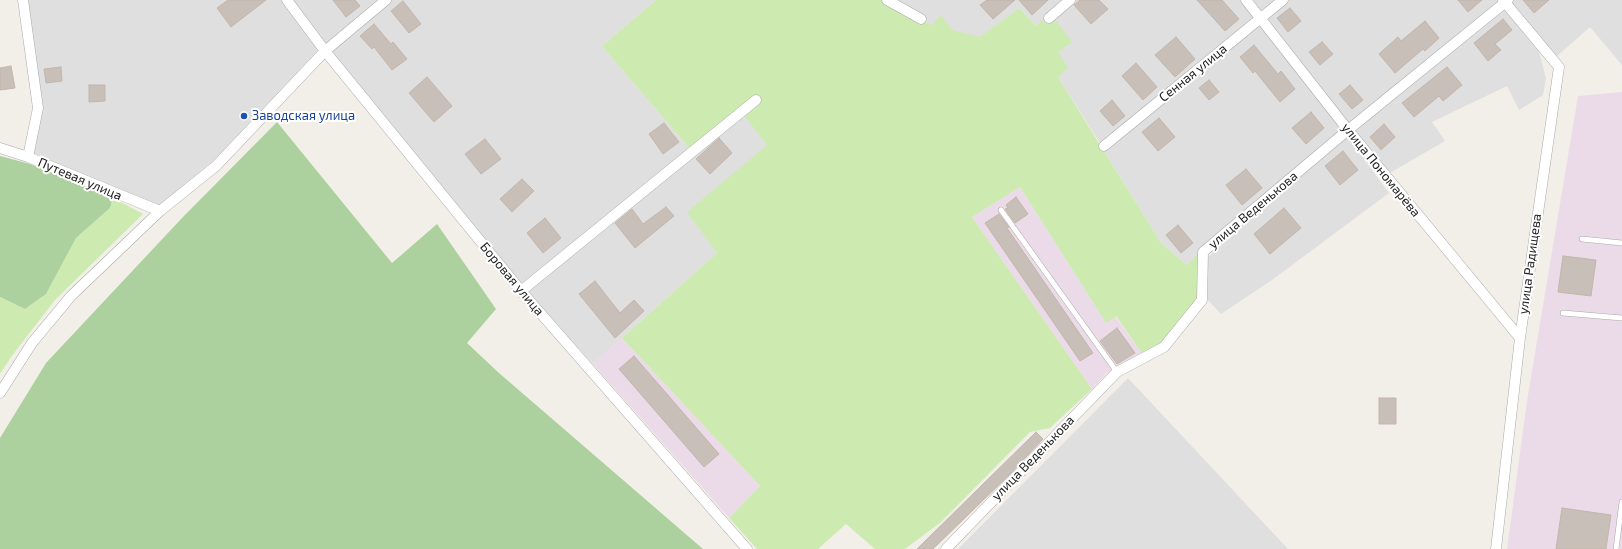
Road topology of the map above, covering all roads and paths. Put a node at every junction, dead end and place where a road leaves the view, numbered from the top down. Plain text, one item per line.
1 (22, 0) edge
2 (287, 0) edge
3 (386, 0) edge
4 (887, 0) edge
5 (1070, 0) edge
6 (1246, 0) edge
7 (1283, 0) edge
8 (1506, 1) edge
9 (1049, 18) dead end
10 (1261, 18) junction
11 (921, 20) dead end
12 (325, 51) junction
13 (756, 100) dead end
14 (1348, 130) junction
15 (1104, 146) dead end
16 (0, 148) edge
17 (28, 157) junction
18 (1002, 210) dead end
19 (160, 212) junction
20 (1582, 239) dead end
21 (1622, 243) edge
22 (522, 291) junction
23 (1564, 313) dead end
24 (1622, 318) edge
25 (1520, 338) junction
26 (1116, 372) junction
27 (0, 392) edge
28 (1622, 502) edge
29 (747, 549) edge
30 (946, 549) edge
31 (1496, 549) edge
32 (1616, 549) edge

1 - 17 street
2 - 12 street, Боровая улица
3 - 12 street
4 - 11 street
5 - 9 street
6 - 10 street, улица Пономарёва
7 - 10 street, Сенная улица
8 - 14 street, улица Веденькова
8 - 25 street, улица Радищева
10 - 14 street, улица Пономарёва
10 - 15 street, Сенная улица
12 - 19 street
12 - 22 street, Боровая улица
13 - 22 street
14 - 25 street, улица Пономарёва
14 - 26 street, улица Веденькова
16 - 17 street, Путевая улица
17 - 19 street, Путевая улица
18 - 26 lane
19 - 27 street
20 - 21 lane
22 - 29 street, Боровая улица
23 - 24 lane
25 - 31 street, улица Радищева
26 - 30 street, улица Веденькова
28 - 32 lane

